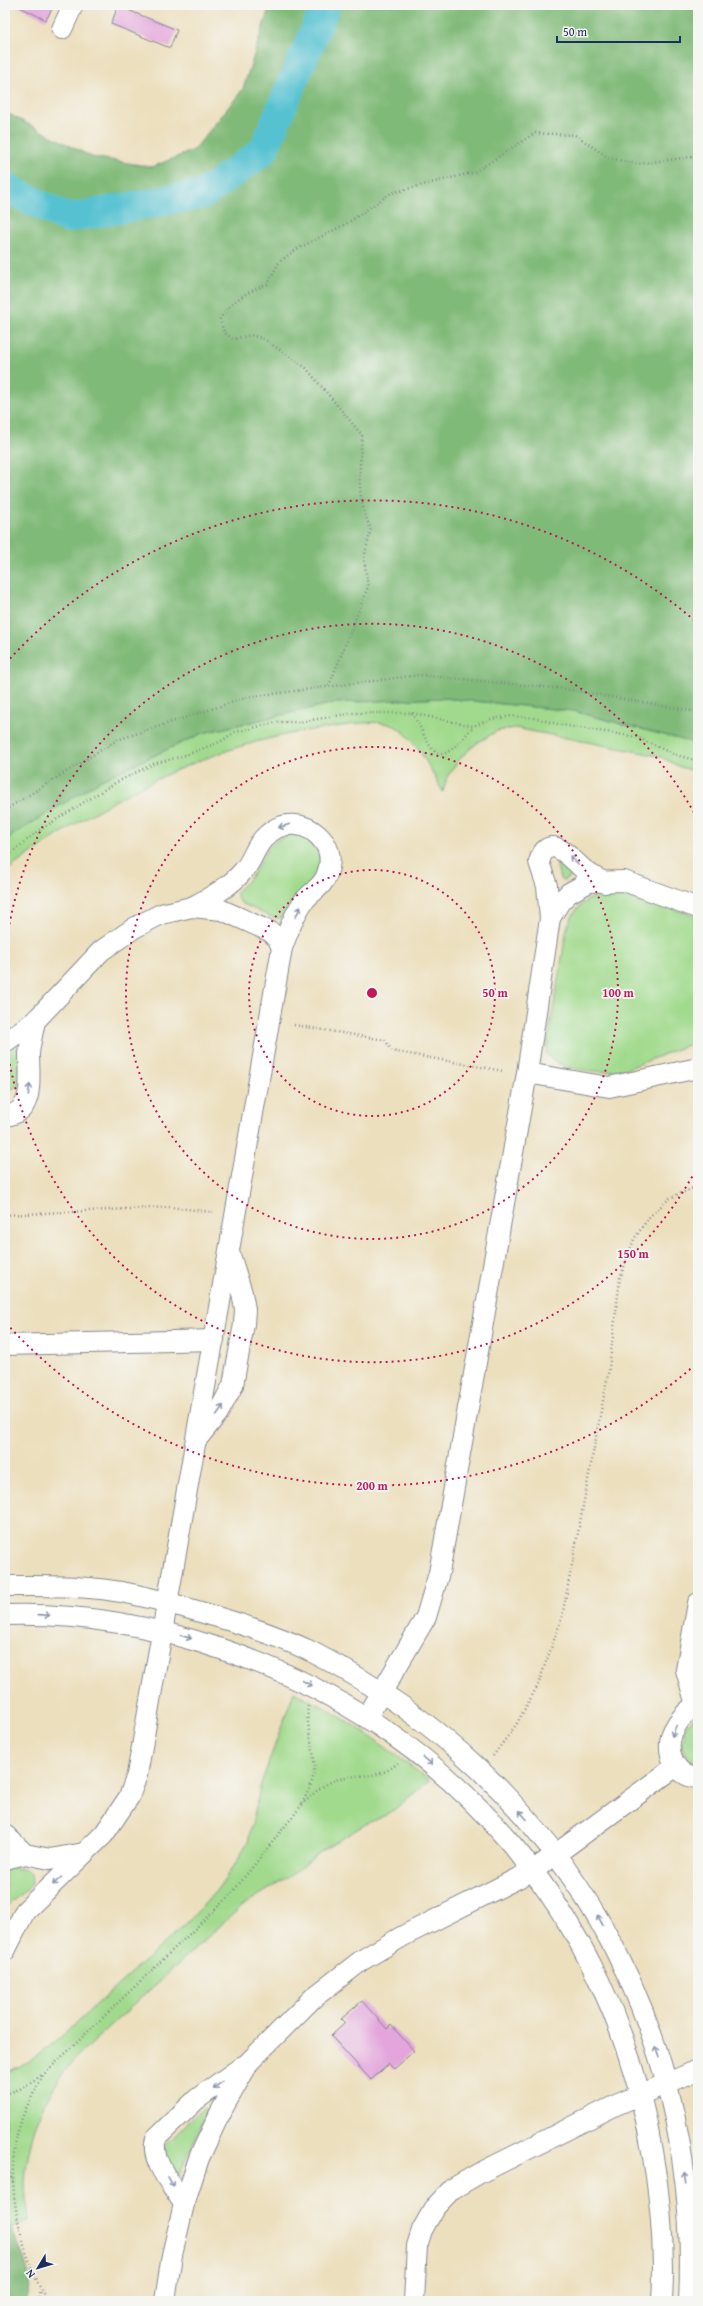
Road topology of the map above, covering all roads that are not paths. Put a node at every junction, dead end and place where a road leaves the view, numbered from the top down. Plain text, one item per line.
1 (73, 5) edge
2 (62, 29) dead end
3 (605, 883) junction
4 (192, 907) junction
5 (698, 908) edge
6 (550, 918) junction
7 (282, 948) junction
8 (35, 1021) junction
9 (5, 1042) edge
10 (698, 1068) edge
11 (527, 1073) junction
12 (5, 1116) edge
13 (229, 1254) junction
14 (214, 1340) junction
15 (5, 1345) edge
16 (196, 1440) junction
17 (5, 1586) edge
18 (168, 1603) junction
19 (698, 1603) edge
20 (5, 1615) edge
21 (163, 1631) junction
22 (383, 1693) junction
23 (697, 1704) edge
24 (367, 1717) junction
25 (675, 1767) junction
26 (698, 1778) edge
27 (5, 1835) edge
28 (84, 1853) junction
29 (25, 1854) junction
30 (556, 1855) junction
31 (5, 1859) edge
32 (534, 1870) junction
33 (25, 1911) junction
34 (5, 1918) edge
35 (5, 1951) edge
36 (250, 2062) junction
37 (698, 2070) edge
38 (667, 2083) junction
39 (641, 2094) junction
40 (184, 2204) junction
41 (165, 2301) edge
42 (414, 2301) edge
43 (662, 2301) edge
44 (689, 2301) edge

1 - 2 street
3 - 5 street
3 - 6 street
3 -> 6 street
4 - 7 street
7 -> 4 street
4 - 8 street
6 - 11 street
7 - 13 street
8 - 9 street
12 -> 8 street
10 - 11 street
11 - 22 street
13 - 14 street
16 -> 13 street
14 - 15 street
14 - 16 street
16 - 18 street
17 - 18 street
18 - 21 street
18 - 22 street
19 - 23 street
20 -> 21 street
21 -> 24 street
21 - 28 street
22 - 24 street
30 -> 22 street
23 -> 25 street
24 -> 32 street
25 - 26 street
25 - 30 street
27 - 29 street
28 - 29 street
28 -> 33 street
29 - 31 street
30 - 32 street
38 -> 30 street
32 - 36 street
32 - 39 street
33 - 34 street
33 - 35 street
36 - 40 street
36 -> 40 street
37 - 38 street
38 - 39 street
44 -> 38 street
39 - 42 street
39 - 43 street
40 - 41 street

